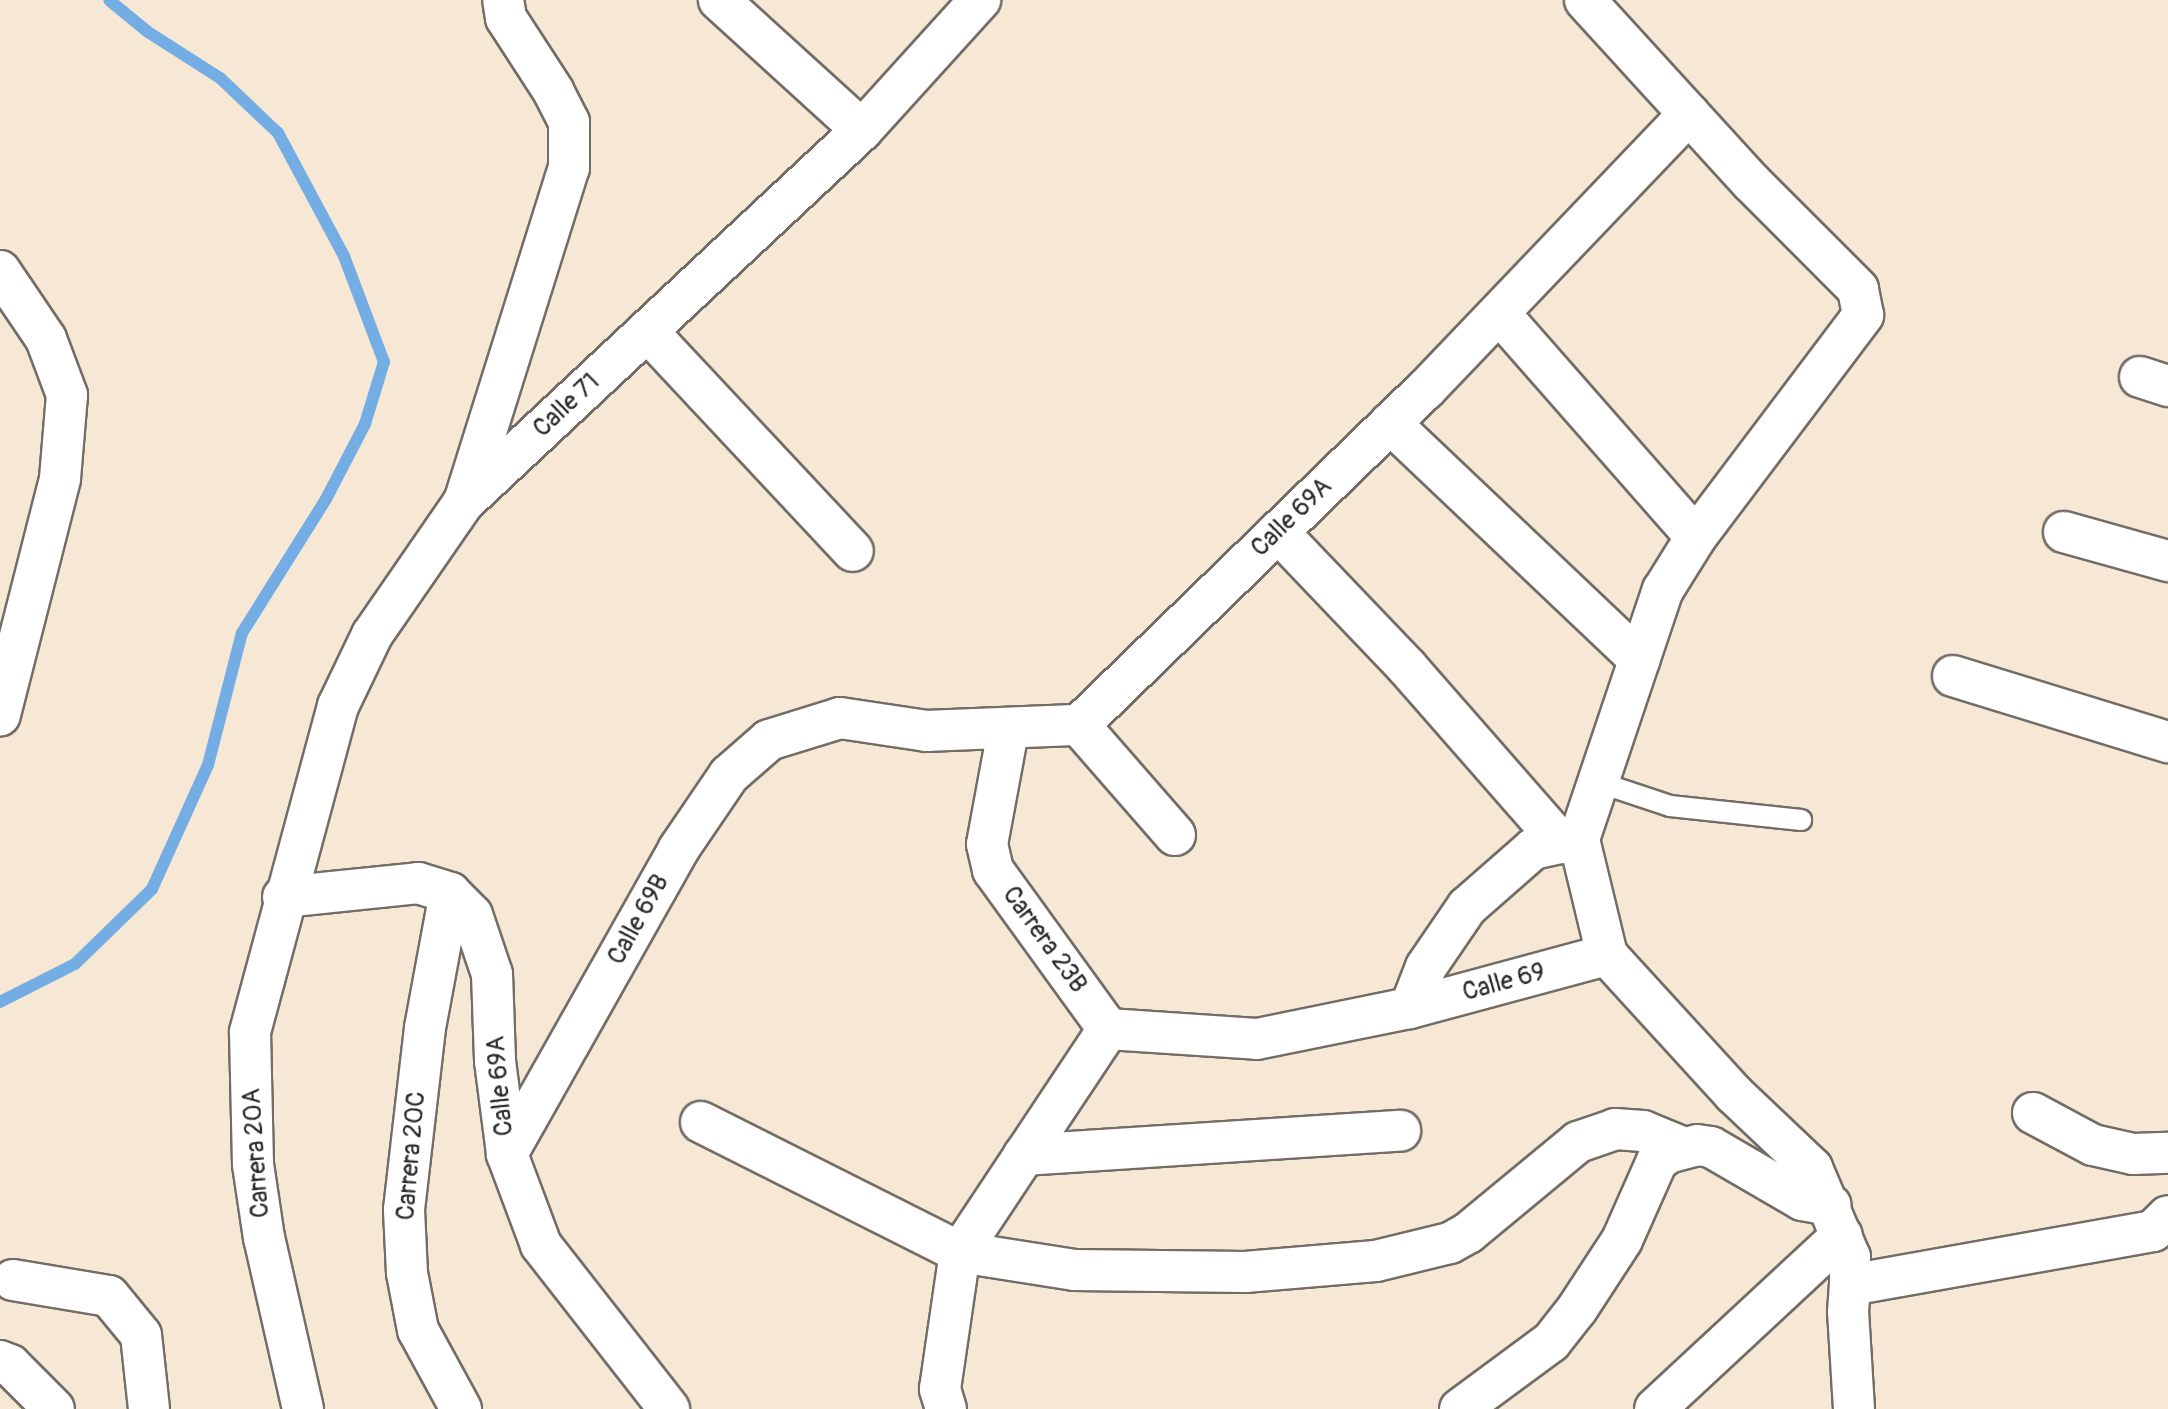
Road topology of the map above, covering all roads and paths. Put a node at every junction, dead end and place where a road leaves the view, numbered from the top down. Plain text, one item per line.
1 (503, 0) edge
2 (719, 0) edge
3 (1585, 0) edge
4 (981, 4) edge
5 (1689, 114) junction
6 (862, 130) junction
7 (0, 271) edge
8 (1498, 313) junction
9 (647, 332) junction
10 (1390, 423) junction
11 (464, 503) junction
12 (1278, 532) junction
13 (2064, 532) dead end
14 (1696, 537) junction
15 (853, 551) dead end
16 (2168, 561) edge
17 (1640, 660) junction
18 (1954, 676) dead end
19 (0, 714) edge
20 (1079, 724) junction
21 (1008, 730) junction
22 (2168, 742) edge
23 (1598, 782) junction
24 (1802, 820) dead end
25 (1175, 835) dead end
26 (1570, 841) junction
27 (450, 893) junction
28 (283, 896) junction
29 (1606, 955) junction
30 (1410, 1008) junction
31 (1108, 1029) junction
32 (2033, 1113) dead end
33 (702, 1122) dead end
34 (1400, 1132) dead end
35 (1682, 1148) junction
36 (2168, 1153) edge
37 (507, 1154) junction
38 (1024, 1155) junction
39 (2168, 1216) edge
40 (1836, 1220) junction
41 (960, 1252) junction
42 (13, 1280) dead end
43 (1850, 1284) junction
44 (0, 1362) edge
45 (1673, 1403) edge
46 (451, 1406) edge
47 (54, 1409) edge
48 (149, 1409) edge
49 (304, 1409) edge
50 (669, 1409) edge
51 (946, 1409) edge
52 (1460, 1409) edge
53 (1854, 1409) edge

1 - 11 street
2 - 6 street
3 - 5 street
4 - 6 street, Calle 71
5 - 8 street, Calle 69A
5 - 14 street
6 - 9 street, Calle 71
7 - 19 street
8 - 10 street, Calle 69A
8 - 14 street
9 - 11 street, Calle 71
9 - 15 street
10 - 12 street, Calle 69A
10 - 17 street
11 - 28 street, Calle 71
12 - 20 street, Calle 69A
12 - 26 street
13 - 16 street
14 - 17 street
17 - 23 street
18 - 22 street
20 - 21 street
20 - 25 street
21 - 31 street, Carrera 23B
21 - 37 street, Calle 69B
23 - 24 lane
23 - 26 street
26 - 29 street
26 - 30 street
27 - 28 street
27 - 37 street, Calle 69A
27 - 46 street, Carrera 20C
28 - 49 street, Carrera 20A
29 - 30 street, Calle 69
29 - 40 street
30 - 31 street, Calle 69
31 - 38 street
32 - 36 street
33 - 41 street
34 - 38 street
35 - 40 street
35 - 41 street
35 - 52 street
37 - 50 street, Calle 69A
38 - 41 street
39 - 43 street
40 - 43 street
40 - 45 street
41 - 51 street
42 - 48 street
43 - 53 street
44 - 47 street

